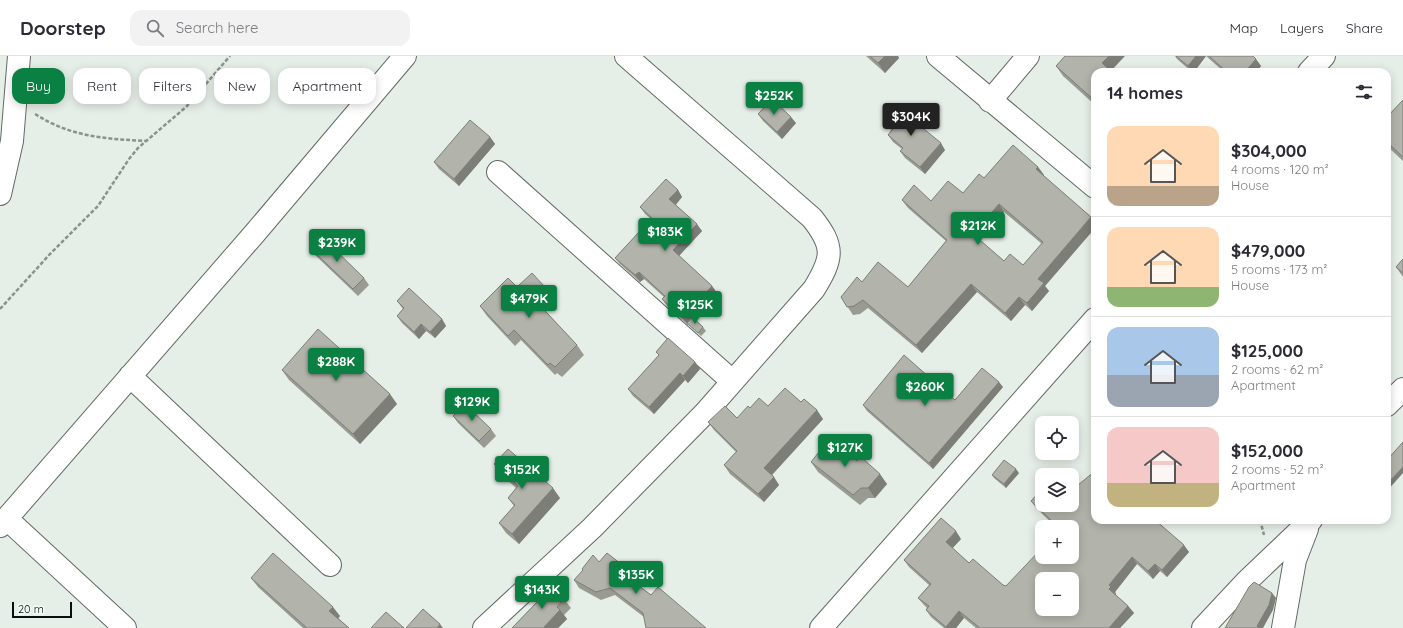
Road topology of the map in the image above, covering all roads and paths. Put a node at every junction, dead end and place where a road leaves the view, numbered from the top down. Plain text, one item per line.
1 (18, 56) edge
2 (230, 56) edge
3 (405, 56) edge
4 (626, 56) edge
5 (938, 56) edge
6 (1028, 56) edge
7 (1324, 56) edge
8 (17, 68) edge
9 (1313, 68) edge
10 (990, 101) junction
11 (15, 104) edge
12 (20, 104) edge
13 (147, 141) junction
14 (498, 172) dead end
15 (1091, 184) edge
16 (0, 194) edge
17 (0, 309) edge
18 (1091, 323) edge
19 (130, 376) junction
20 (732, 381) junction
21 (1403, 389) edge
22 (1391, 401) edge
23 (3, 523) edge
24 (1307, 524) edge
25 (1309, 524) edge
26 (330, 565) dead end
27 (125, 628) edge
28 (484, 628) edge
29 (820, 628) edge
30 (1203, 628) edge
31 (1283, 628) edge

1 - 8 street
2 - 13 path
3 - 19 street
4 - 20 street
5 - 10 street
6 - 10 street
7 - 9 street
10 - 15 street
11 - 16 street
12 - 13 path
13 - 17 path
14 - 20 street
18 - 29 street
19 - 23 street
19 - 26 street
20 - 28 street
21 - 22 street
23 - 27 street
24 - 30 street
25 - 31 street

